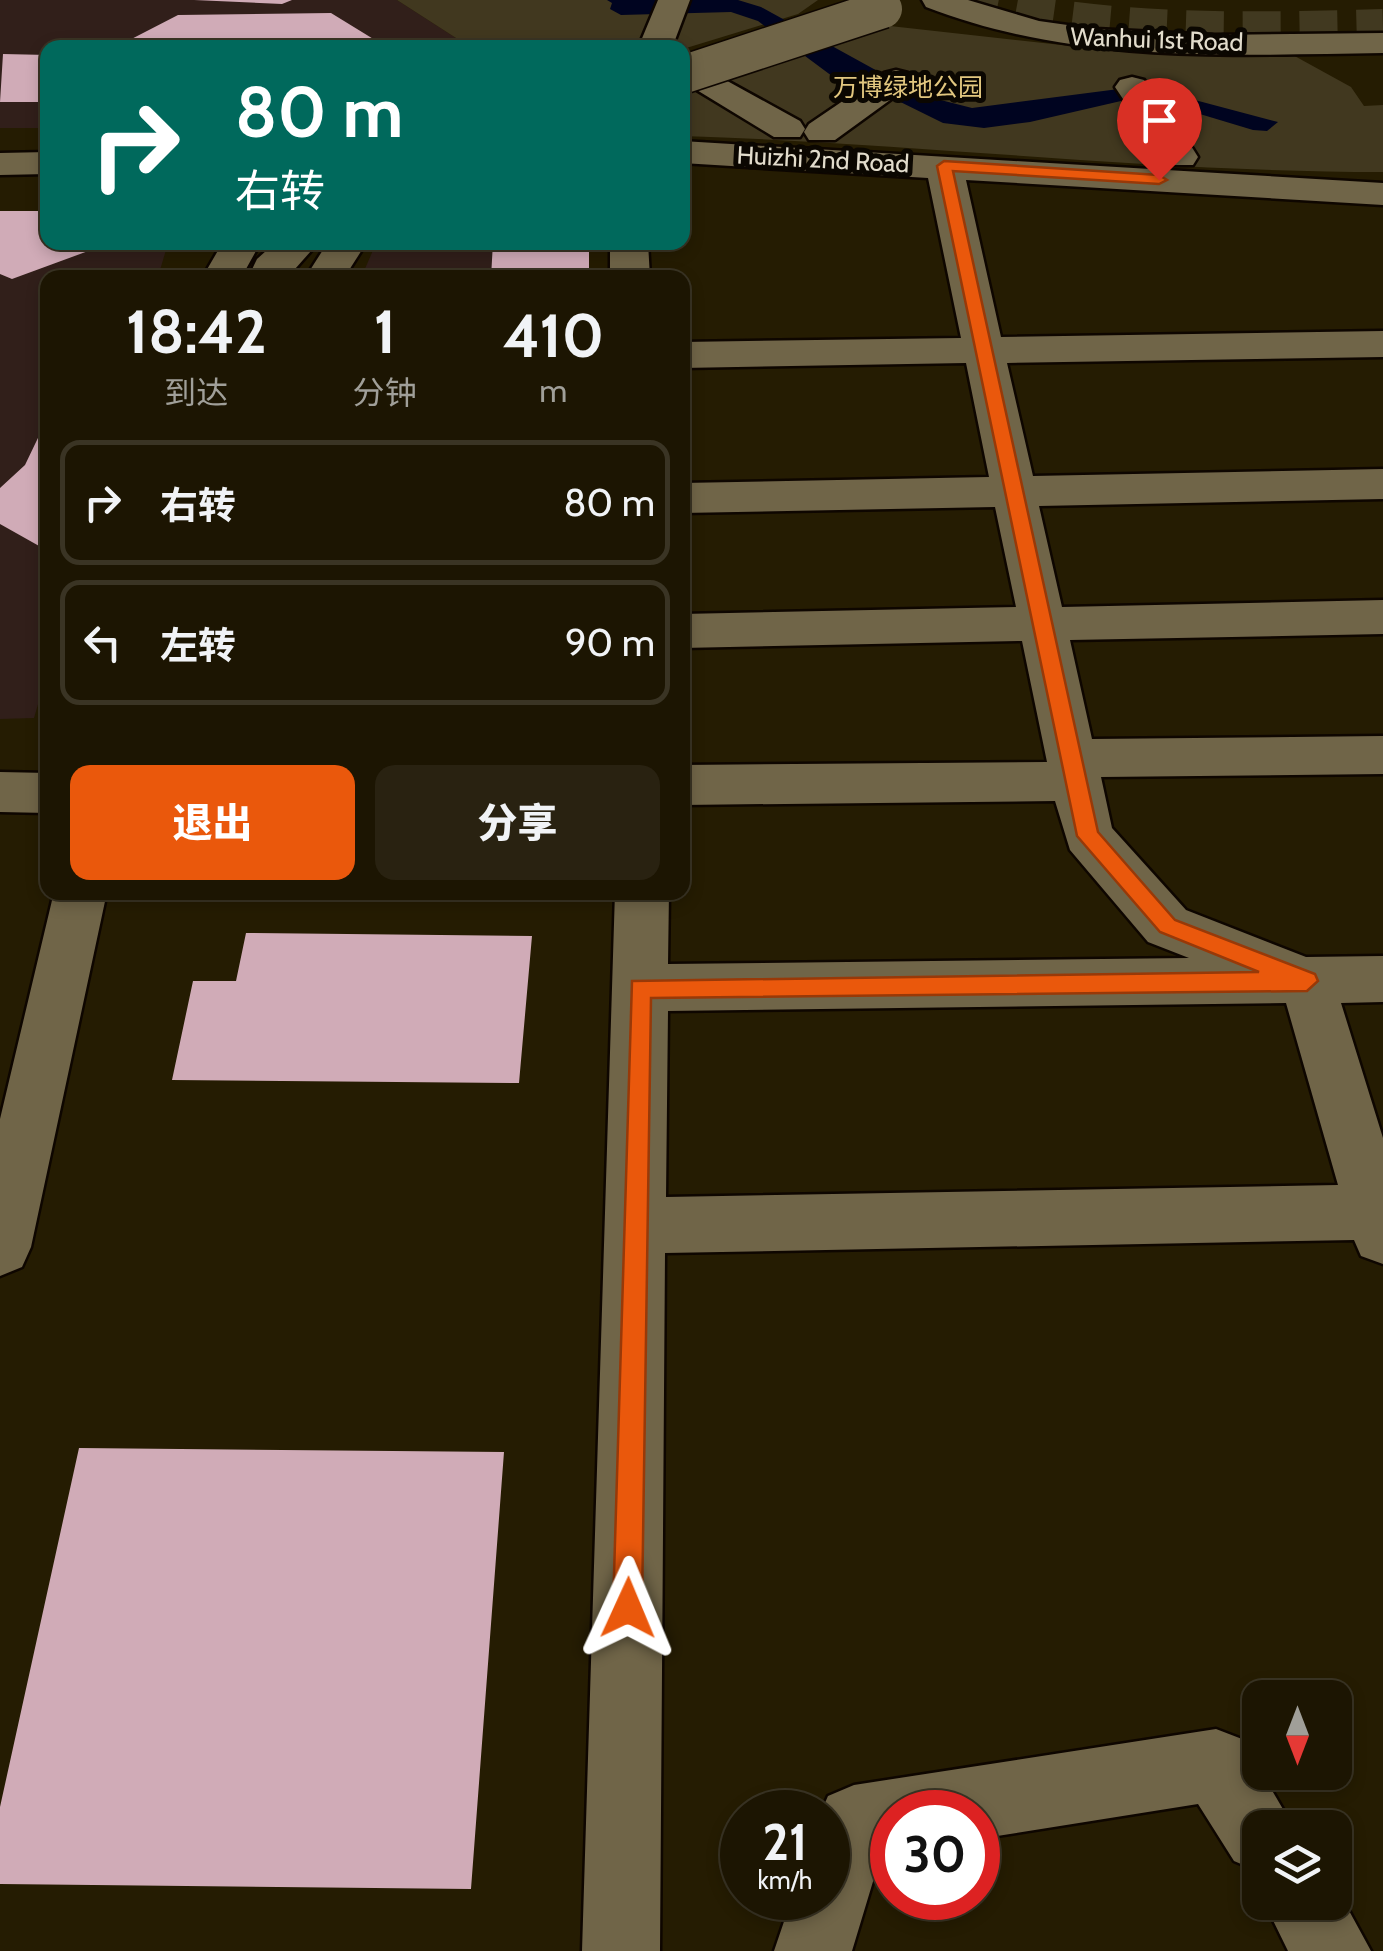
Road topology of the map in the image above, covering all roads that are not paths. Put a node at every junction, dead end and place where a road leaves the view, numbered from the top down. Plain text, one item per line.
1 (938, 0) edge
2 (895, 4) edge
3 (671, 7) edge
4 (1055, 16) dead end
5 (1383, 22) edge
6 (659, 40) edge
7 (1344, 60) dead end
8 (1382, 60) edge
9 (690, 70) edge
10 (690, 72) edge
11 (886, 87) dead end
12 (1136, 94) dead end
13 (746, 123) dead end
14 (805, 131) junction
15 (1382, 151) edge
16 (690, 152) edge
17 (1180, 157) junction
18 (944, 166) junction
19 (1383, 194) edge
20 (291, 250) edge
21 (271, 270) edge
22 (1383, 344) edge
23 (984, 351) junction
24 (690, 355) edge
25 (1383, 484) edge
26 (1015, 492) junction
27 (690, 498) edge
28 (1383, 617) edge
29 (1043, 624) junction
30 (690, 632) edge
31 (1383, 755) edge
32 (1074, 769) junction
33 (690, 785) edge
34 (0, 792) edge
35 (40, 792) edge
36 (79, 900) edge
37 (642, 900) edge
38 (1383, 979) edge
39 (1307, 981) junction
40 (640, 988) junction
41 (1381, 1220) edge
42 (635, 1226) junction
43 (0, 1247) edge
44 (1000, 1798) edge
45 (1244, 1810) edge
46 (870, 1819) edge
47 (1313, 1920) edge
48 (621, 1951) edge
49 (813, 1951) edge
50 (1332, 1951) edge

1 - 8 street, Wanhui 1st Road
2 - 10 street, bridge
3 - 6 street
4 - 5 street
7 - 8 street
9 - 14 street
11 - 14 street
12 - 17 street
13 - 14 street
14 - 17 street
15 - 17 street
16 - 18 street, Huizhi 2nd Road
18 - 19 street, Huizhi 2nd Road
18 - 23 street
20 - 21 street
22 - 23 street
23 - 24 street
23 - 26 street
25 - 26 street
26 - 27 street
26 - 29 street
28 - 29 street
29 - 30 street
29 - 32 street
31 - 32 street
32 - 33 street
32 - 39 street
34 - 35 street
36 - 43 street
37 - 40 street
38 - 39 street
39 - 40 street
39 - 41 street
40 - 42 street
41 - 42 street
42 - 48 street
44 - 45 street
46 - 49 street
47 - 50 street

